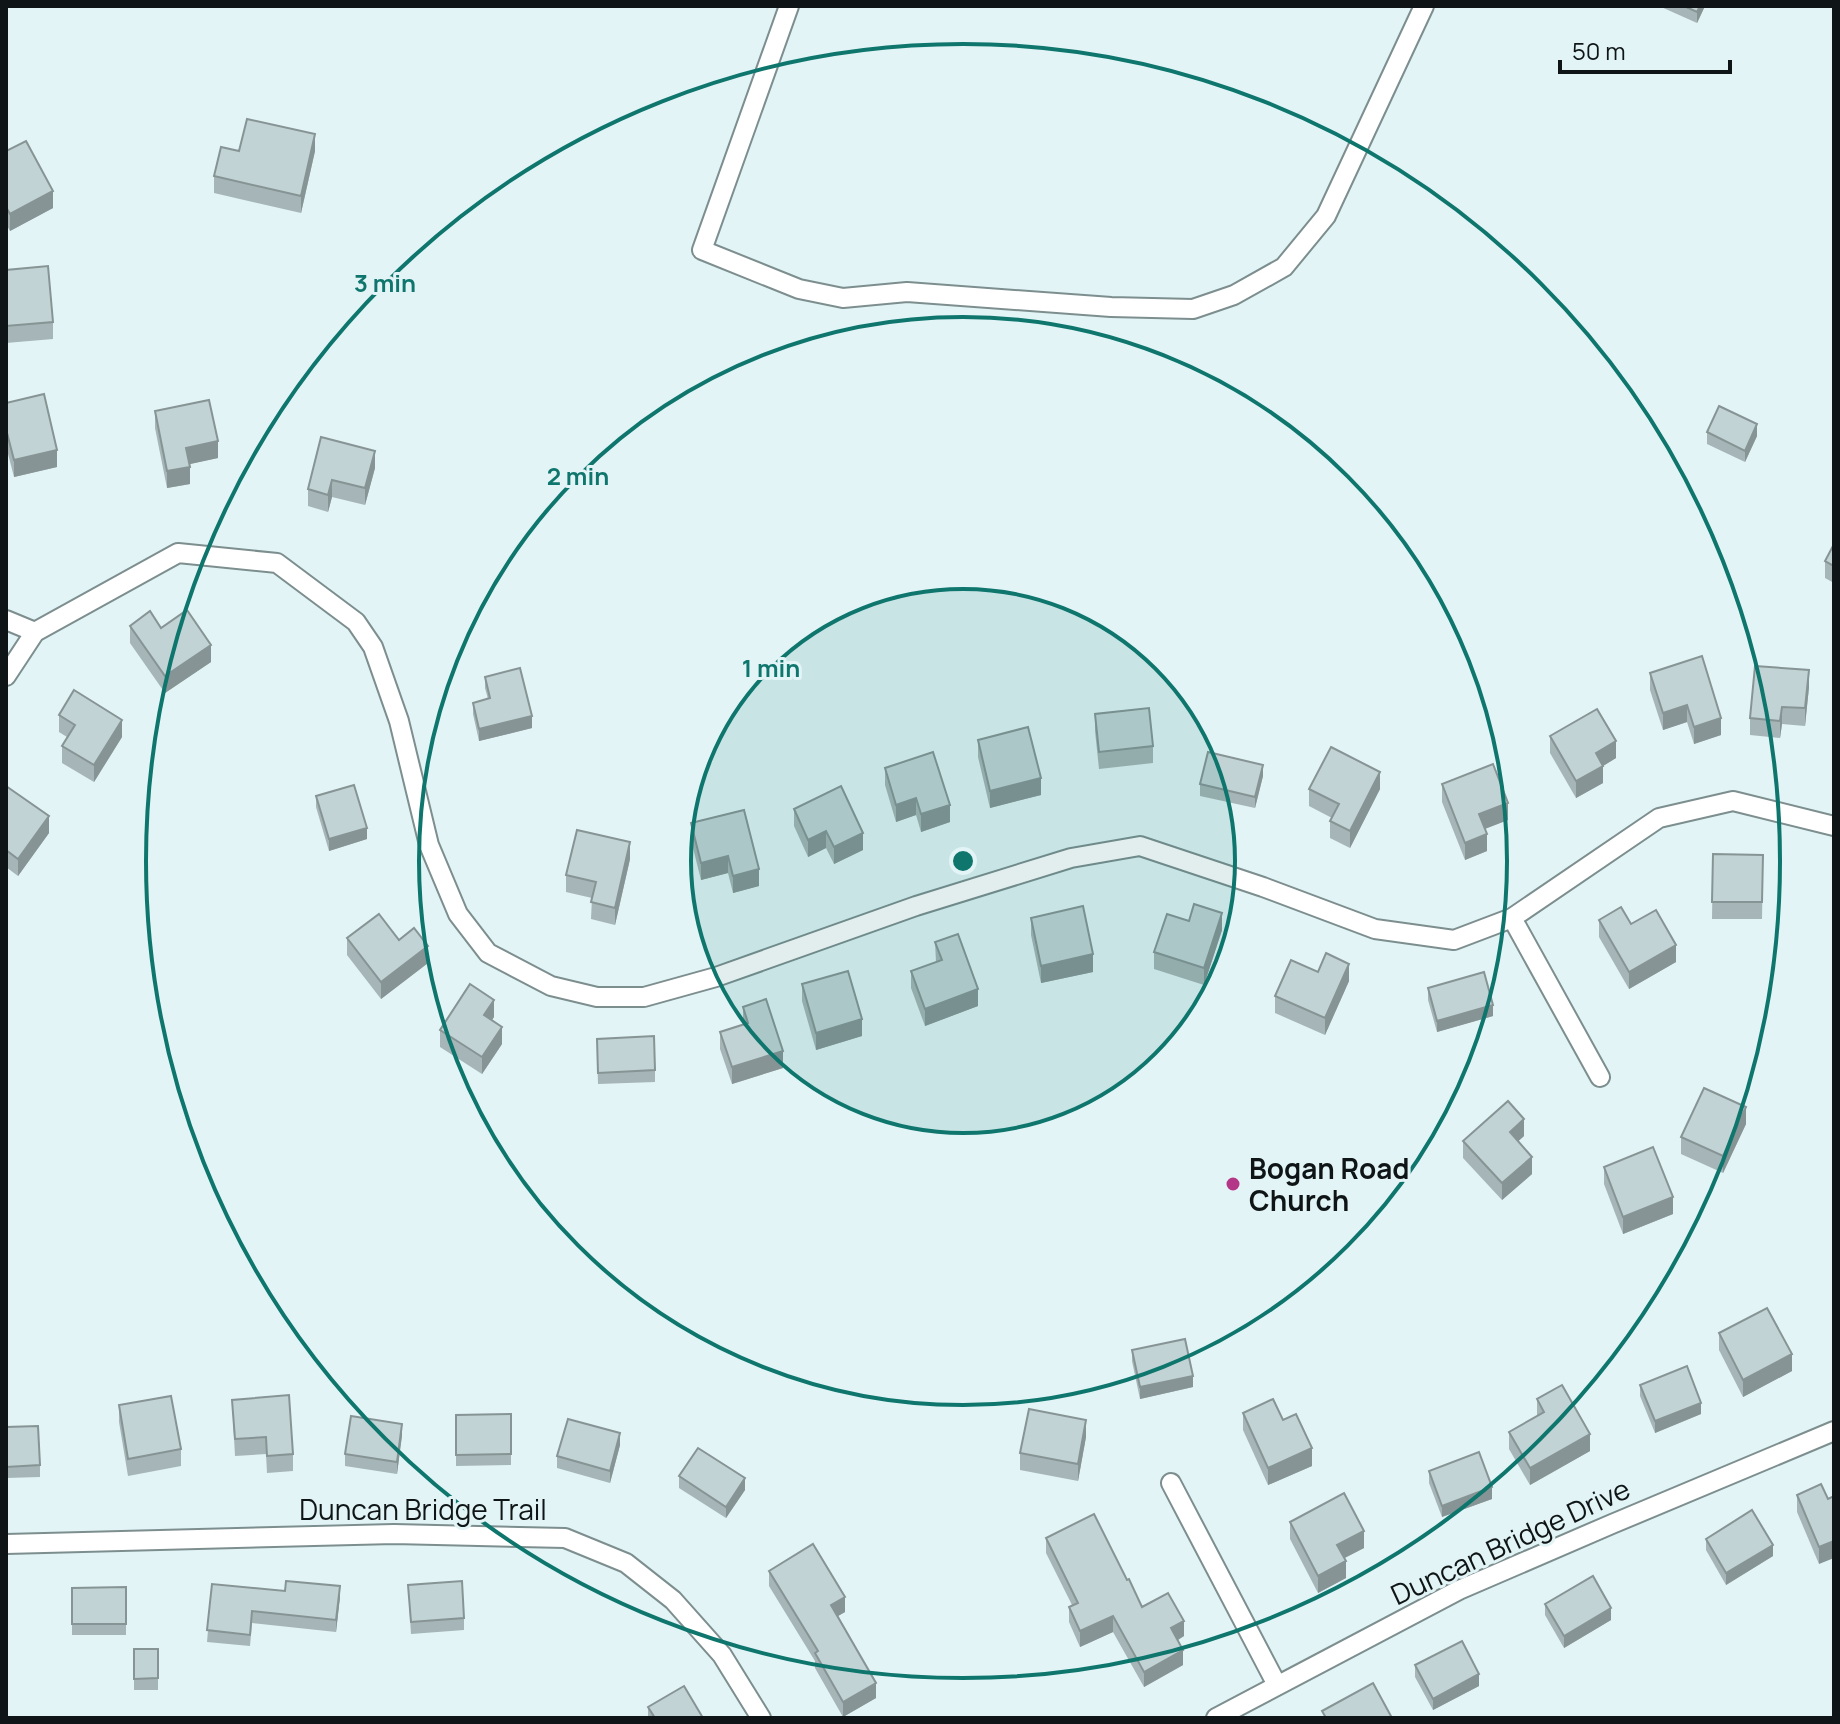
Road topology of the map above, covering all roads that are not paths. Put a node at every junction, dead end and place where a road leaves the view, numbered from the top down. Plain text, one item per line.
1 (789, 6) edge
2 (1424, 6) edge
3 (6, 620) edge
4 (35, 632) junction
5 (6, 676) edge
6 (1834, 826) edge
7 (1512, 918) junction
8 (1600, 1077) dead end
9 (1834, 1431) edge
10 (1171, 1483) dead end
11 (6, 1544) edge
12 (1277, 1685) junction
13 (761, 1718) edge
14 (1216, 1718) edge

1 - 2 street
3 - 4 street
4 - 5 street
4 - 7 street
6 - 7 street
7 - 8 street
9 - 12 street, Duncan Bridge Drive
10 - 12 street
11 - 13 street, Duncan Bridge Trail
12 - 14 street, Duncan Bridge Drive

